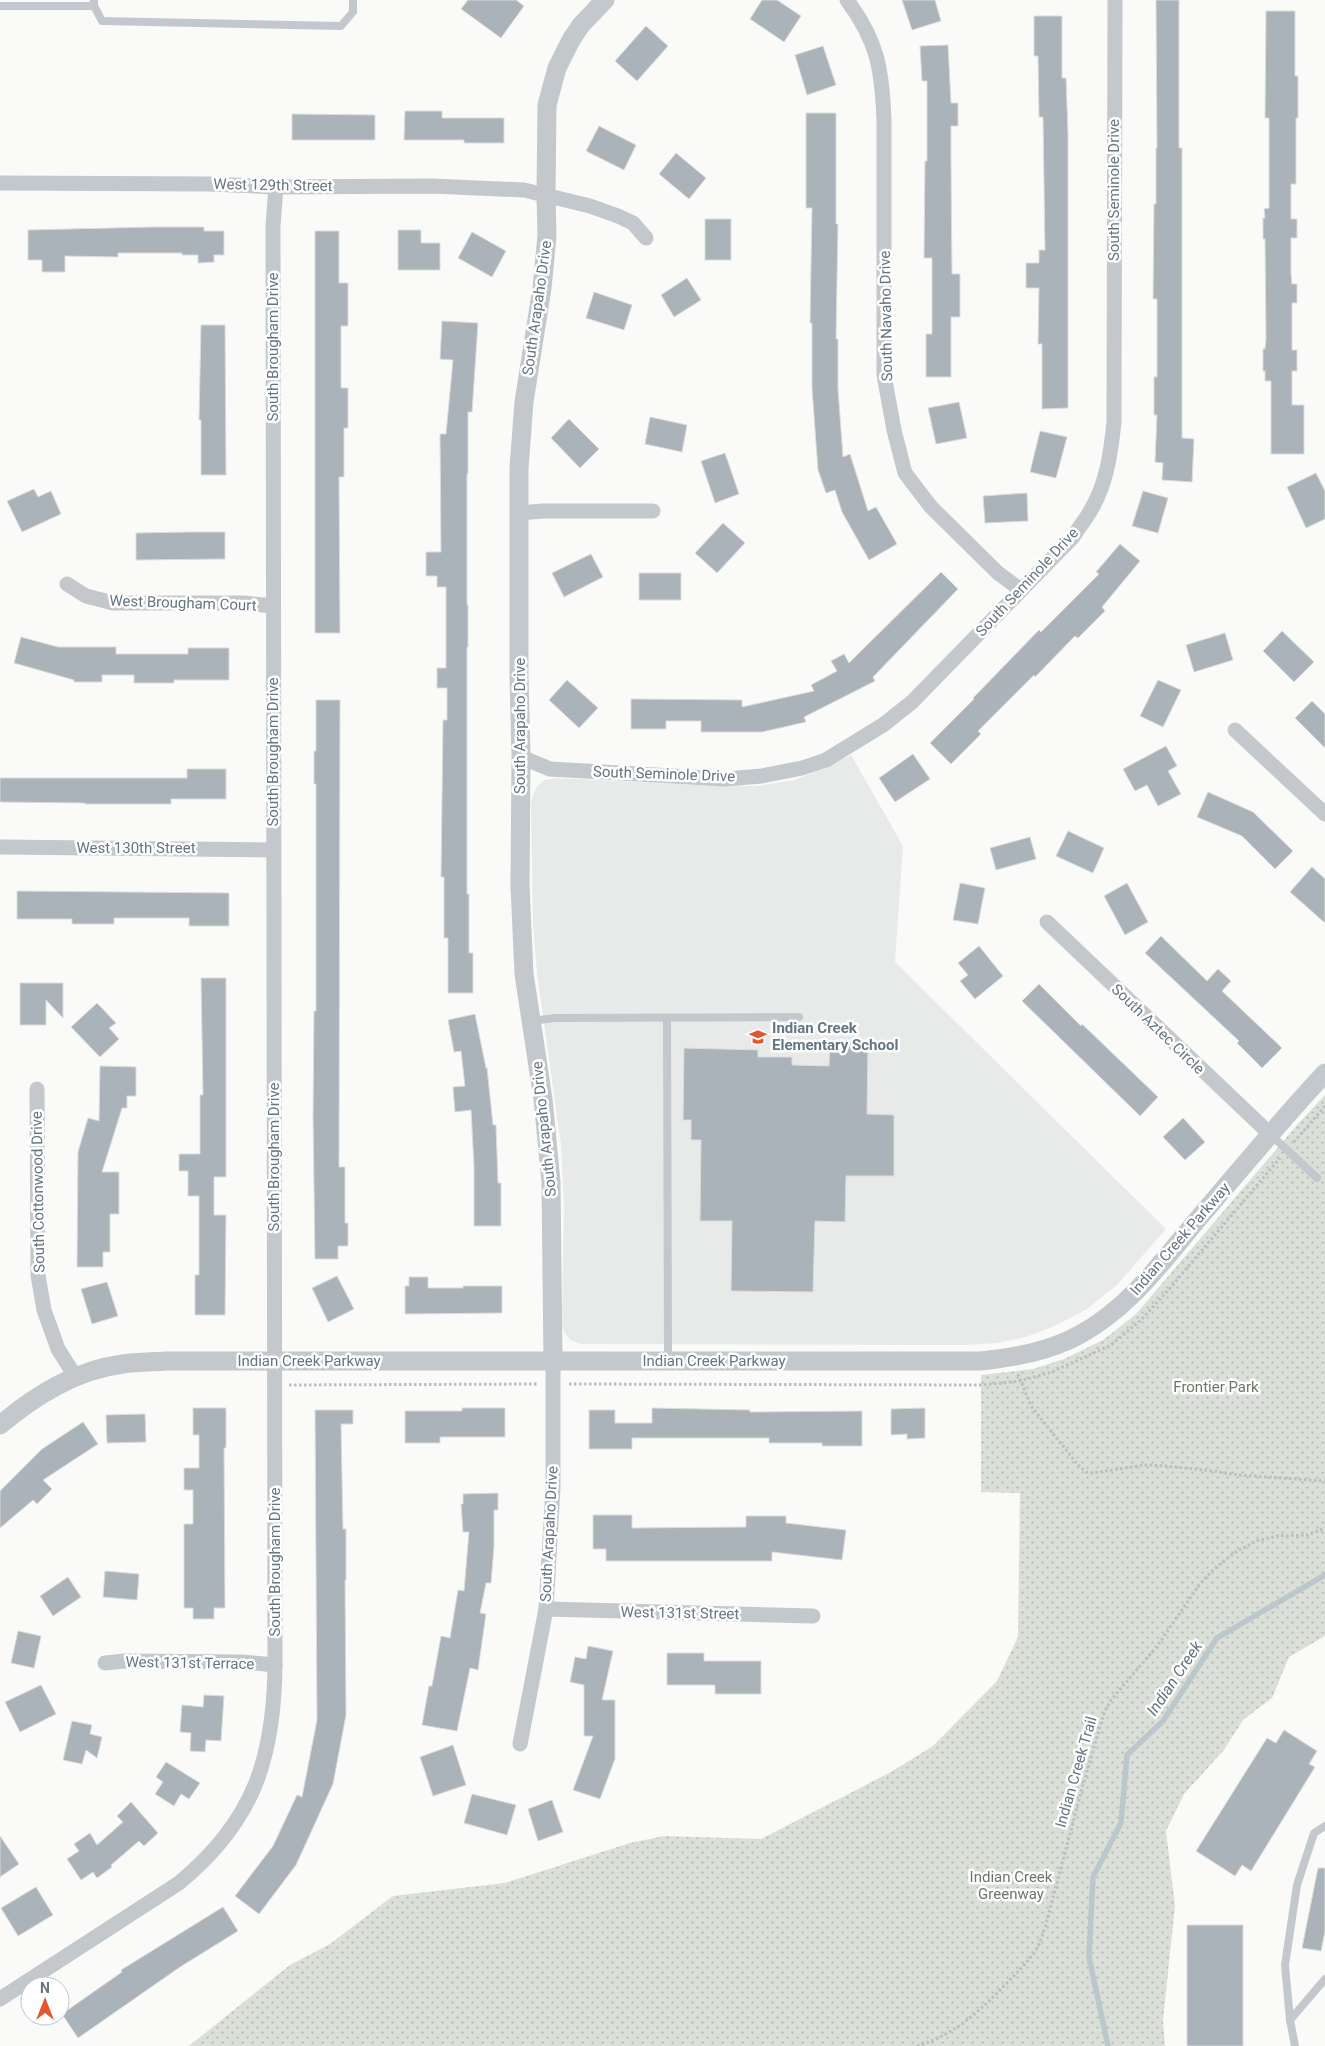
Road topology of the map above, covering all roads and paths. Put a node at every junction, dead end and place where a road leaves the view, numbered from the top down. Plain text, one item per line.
1 (353, 0) edge
2 (847, 0) edge
3 (1114, 0) edge
4 (602, 1) edge
5 (94, 3) edge
6 (0, 6) edge
7 (0, 183) edge
8 (276, 187) junction
9 (546, 195) junction
10 (646, 238) dead end
11 (653, 511) dead end
12 (520, 513) junction
13 (67, 584) dead end
14 (1021, 590) junction
15 (272, 606) junction
16 (1236, 730) dead end
17 (521, 758) junction
18 (1325, 814) edge
19 (0, 847) edge
20 (272, 850) junction
21 (1047, 922) dead end
22 (667, 1018) junction
23 (799, 1018) dead end
24 (532, 1021) junction
25 (1325, 1073) edge
26 (37, 1089) dead end
27 (1325, 1106) edge
28 (1270, 1134) junction
29 (1287, 1150) junction
30 (1317, 1178) dead end
31 (1014, 1358) junction
32 (553, 1361) junction
33 (668, 1361) junction
34 (274, 1362) junction
35 (75, 1376) junction
36 (1020, 1381) junction
37 (553, 1384) junction
38 (274, 1385) junction
39 (0, 1426) edge
40 (1325, 1481) edge
41 (1325, 1528) edge
42 (546, 1609) junction
43 (814, 1616) dead end
44 (105, 1663) dead end
45 (275, 1665) junction
46 (520, 1744) dead end
47 (1325, 1826) edge
48 (1325, 1979) edge
49 (2, 1994) edge
50 (1290, 2020) junction
51 (917, 2046) edge
52 (1295, 2046) edge

1 - 5 lane
2 - 14 street, South Navaho Drive
3 - 14 street, South Seminole Drive
4 - 9 street, South Arapaho Drive
5 - 6 lane
7 - 8 street, West 129th Street
8 - 9 street, West 129th Street
8 - 15 street, South Brougham Drive
9 - 10 street, West 129th Street
9 - 12 street, South Arapaho Drive
11 - 12 street
12 - 17 street, South Arapaho Drive
13 - 15 street, West Brougham Court
14 - 17 street, South Seminole Drive
15 - 20 street, South Brougham Drive
16 - 18 street
17 - 24 street, South Arapaho Drive
19 - 20 street, West 130th Street
20 - 34 street, South Brougham Drive
21 - 28 street, South Aztec Circle
22 - 23 lane
22 - 24 lane
22 - 33 lane
24 - 32 street, South Arapaho Drive
25 - 28 street, Indian Creek Parkway
26 - 35 street, South Cottonwood Drive
27 - 29 path
28 - 29 lane
28 - 31 street, Indian Creek Parkway
29 - 30 lane
29 - 36 path
31 - 33 street, Indian Creek Parkway
31 - 36 path
32 - 33 street, Indian Creek Parkway
32 - 34 street, Indian Creek Parkway
32 - 37 street, South Arapaho Drive
34 - 35 street, Indian Creek Parkway
34 - 38 street, South Brougham Drive
35 - 39 street, Indian Creek Parkway
36 - 37 path
36 - 40 path
37 - 38 path
37 - 42 street, South Arapaho Drive
38 - 45 street, South Brougham Drive
41 - 51 path, Indian Creek Trail
42 - 43 street, West 131st Street
42 - 46 street, South Arapaho Drive
44 - 45 street, West 131st Terrace
45 - 49 street, South Brougham Drive
47 - 50 lane
48 - 50 lane
50 - 52 lane

